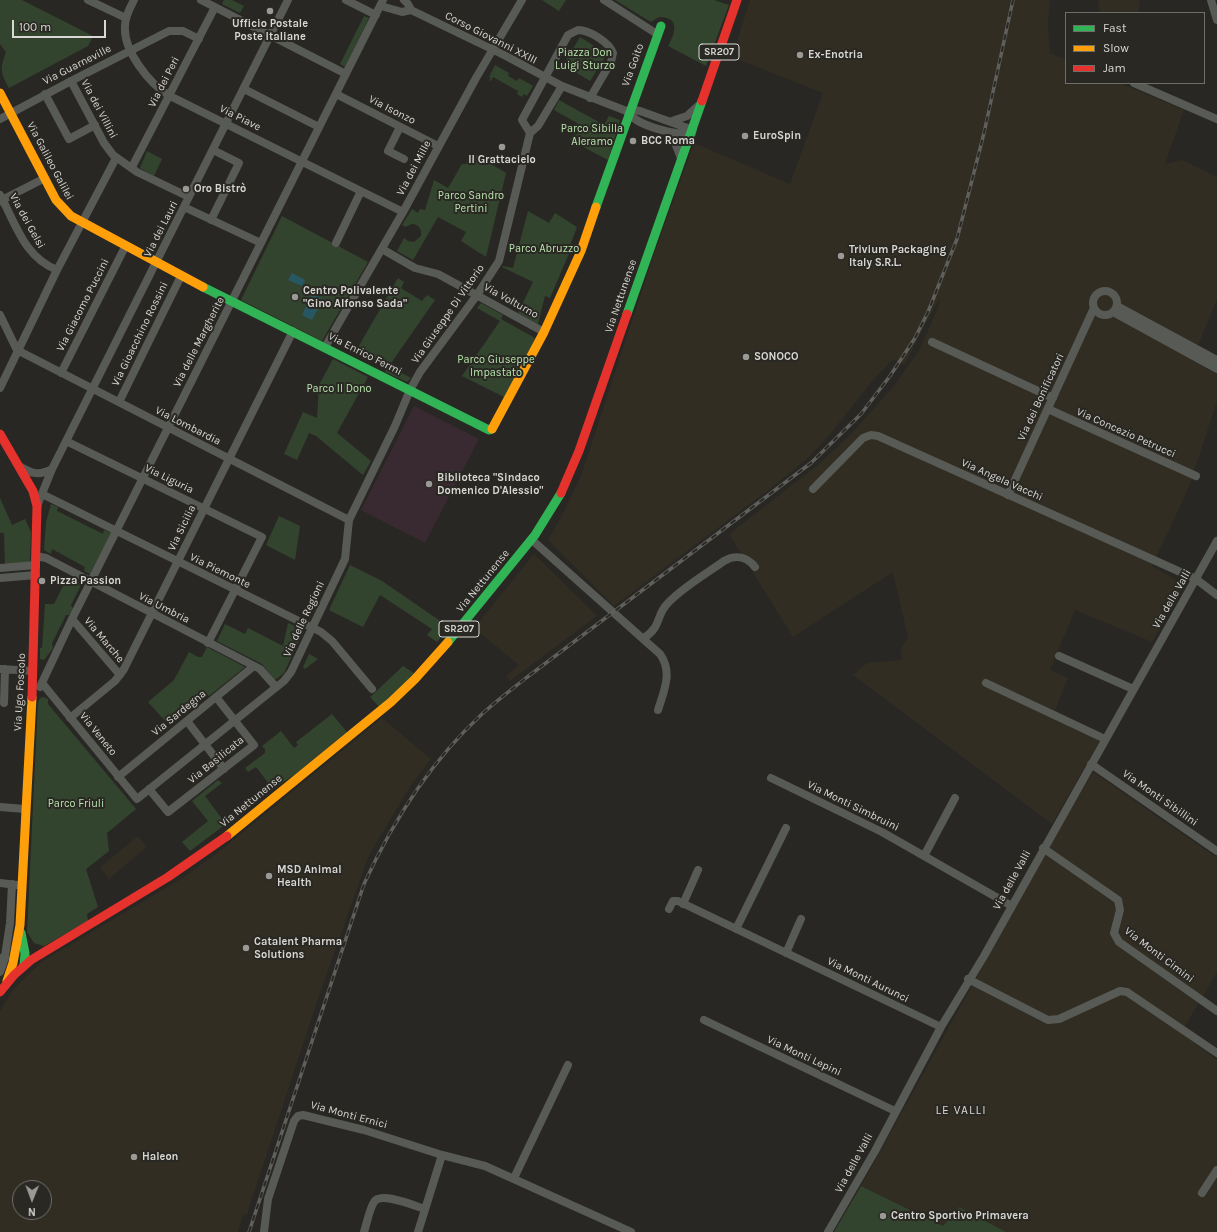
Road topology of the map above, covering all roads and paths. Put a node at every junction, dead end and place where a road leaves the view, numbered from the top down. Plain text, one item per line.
1 (88, 0) edge
2 (134, 0) edge
3 (201, 0) edge
4 (288, 0) edge
5 (346, 0) edge
6 (404, 0) edge
7 (522, 0) edge
8 (604, 0) edge
9 (737, 0) edge
10 (1211, 0) edge
11 (382, 3) edge
12 (215, 7) junction
13 (410, 10) junction
14 (376, 15) junction
15 (126, 18) junction
16 (1217, 20) edge
17 (659, 30) joint
18 (271, 35) junction
19 (198, 39) junction
20 (131, 50) junction
21 (493, 50) junction
22 (346, 74) junction
23 (545, 78) junction
24 (71, 80) junction
25 (1136, 84) edge
26 (562, 86) junction
27 (244, 89) junction
28 (0, 93) edge
29 (45, 94) junction
30 (336, 94) junction
31 (170, 96) junction
32 (590, 98) junction
33 (702, 103) junction
34 (628, 112) junction
35 (11, 113) junction
36 (1217, 118) edge
37 (0, 119) edge
38 (672, 121) junction
39 (226, 123) junction
40 (95, 125) junction
41 (319, 127) junction
42 (400, 127) junction
43 (692, 131) junction
44 (530, 133) junction
45 (671, 133) junction
46 (438, 146) junction
47 (213, 150) junction
48 (116, 158) junction
49 (681, 158) junction
50 (404, 159) dead end
51 (302, 162) junction
52 (132, 167) junction
53 (45, 178) junction
54 (361, 191) junction
55 (189, 197) junction
56 (1, 199) edge
57 (184, 206) junction
58 (403, 212) junction
59 (212, 220) junction
60 (82, 223) junction
61 (336, 243) dead end
62 (261, 244) junction
63 (125, 247) junction
64 (382, 249) junction
65 (156, 263) junction
66 (56, 270) junction
67 (182, 276) junction
68 (477, 295) junction
69 (232, 300) junction
70 (1094, 308) junction
71 (1115, 309) junction
72 (0, 316) edge
73 (293, 331) junction
74 (544, 332) junction
75 (932, 342) dead end
76 (324, 347) junction
77 (18, 350) junction
78 (1217, 359) edge
79 (1217, 368) edge
80 (61, 373) junction
81 (0, 388) edge
82 (92, 389) junction
83 (410, 390) junction
84 (1053, 398) junction
85 (119, 402) junction
86 (1048, 409) junction
87 (168, 428) junction
88 (486, 430) joint
89 (0, 434) edge
90 (66, 441) junction
91 (228, 459) junction
92 (18, 465) junction
93 (52, 468) junction
94 (1196, 476) dead end
95 (142, 478) junction
96 (813, 489) dead end
97 (42, 494) junction
98 (1008, 495) junction
99 (37, 506) junction
100 (204, 508) junction
101 (349, 520) junction
102 (116, 531) junction
103 (532, 540) junction
104 (1217, 541) edge
105 (36, 561) junction
106 (177, 562) junction
107 (755, 567) dead end
108 (0, 568) edge
109 (36, 575) junction
110 (0, 578) edge
111 (1196, 579) junction
112 (91, 582) junction
113 (235, 590) junction
114 (1217, 595) edge
115 (152, 614) junction
116 (72, 619) junction
117 (312, 628) junction
118 (644, 638) junction
119 (208, 643) junction
120 (1059, 656) dead end
121 (254, 666) junction
122 (3, 669) edge
123 (33, 671) junction
124 (120, 676) junction
125 (986, 682) dead end
126 (42, 683) junction
127 (276, 687) junction
128 (372, 689) dead end
129 (1133, 689) junction
130 (32, 691) junction
131 (216, 697) junction
132 (4, 703) dead end
133 (658, 710) dead end
134 (70, 718) junction
135 (234, 720) junction
136 (187, 721) junction
137 (1105, 739) junction
138 (205, 744) junction
139 (1091, 764) junction
140 (224, 769) junction
141 (118, 777) junction
142 (771, 778) dead end
143 (149, 789) junction
144 (955, 798) dead end
145 (137, 799) joint
146 (0, 807) edge
147 (25, 808) junction
148 (786, 828) dead end
149 (1043, 848) junction
150 (1217, 851) edge
151 (924, 856) junction
152 (698, 870) dead end
153 (0, 883) edge
154 (17, 885) junction
155 (683, 904) junction
156 (1010, 905) junction
157 (669, 909) dead end
158 (801, 919) dead end
159 (736, 929) junction
160 (8, 941) junction
161 (19, 944) junction
162 (46, 950) junction
163 (786, 953) junction
164 (2, 958) edge
165 (24, 965) junction
166 (0, 972) edge
167 (968, 979) junction
168 (2, 989) edge
169 (1217, 1011) edge
170 (704, 1020) dead end
171 (941, 1027) junction
172 (1217, 1053) edge
173 (568, 1065) dead end
174 (895, 1111) junction
175 (442, 1155) junction
176 (1217, 1170) edge
177 (514, 1178) junction
178 (1202, 1193) dead end
179 (425, 1209) junction
180 (264, 1232) edge
181 (364, 1232) edge
182 (418, 1232) edge
183 (631, 1232) edge
184 (828, 1232) edge

1 - 15 street
2 - 15 street, Via Piave
3 - 12 street
4 - 18 street, Via dei Lauri
5 - 14 street
6 - 13 street
7 - 21 street, Via dei Mille
8 - 17 street
9 - 33 street, Via Nettunense / SR207
10 - 16 street
11 - 13 street
11 - 14 street, Via delle Margherite
12 - 18 street
12 - 19 street, Via dei Peri
13 - 21 street, Corso Giovanni XXIII
14 - 22 street, Via delle Margherite
15 - 20 street, Via Piave
17 - 34 street, Via Goito
18 - 22 street
18 - 27 street, Via dei Lauri
19 - 20 street, Via Guarneville
19 - 31 street, Via dei Peri
20 - 24 street, Via Guarneville
20 - 31 street, Via Piave
21 - 23 street, Corso Giovanni XXIII
21 - 46 street, Via dei Mille
22 - 30 street, Via delle Margherite
23 - 26 street, Corso Giovanni XXIII
23 - 32 street
23 - 44 street
24 - 29 street, Via Guarneville
24 - 40 street, Via dei Villini
25 - 36 street
26 - 32 street, Corso Giovanni XXIII
26 - 44 street, Via Giuseppe Di Vittorio
27 - 39 street, Via dei Lauri
27 - 41 street
28 - 35 street, Via Galileo Galilei
29 - 35 street, Via Guarneville
29 - 40 street
30 - 41 street, Via delle Margherite
30 - 42 street, Via Isonzo
31 - 39 street, Via Piave
31 - 52 street, Via dei Peri
32 - 34 street, Corso Giovanni XXIII
33 - 38 street
33 - 43 street, Via Nettunense / SR207
34 - 38 street, Corso Giovanni XXIII
34 - 45 street, Corso Giovanni XXIII
34 - 74 street, Via Goito
35 - 37 street, Via Guarneville
35 - 53 street, Via Galileo Galilei
38 - 43 street, Corso Giovanni XXIII
39 - 47 street, Via dei Lauri
39 - 51 street, Via Piave
40 - 48 street, Via dei Villini
41 - 51 street, Via delle Margherite
42 - 46 street, Via Isonzo
42 - 50 street
43 - 45 street
43 - 49 street, Via Nettunense / SR207
44 - 68 street, Via Giuseppe Di Vittorio
45 - 49 street
46 - 58 street, Via dei Mille
47 - 55 street, Via dei Lauri
47 - 59 street
48 - 52 street, Via dei Villini
48 - 60 street
49 - 103 street, Via Nettunense / SR207
51 - 54 street, Via Piave
51 - 62 street, Via delle Margherite
52 - 55 street, Via dei Villini
53 - 56 street
53 - 60 street, Via Galileo Galilei
54 - 58 street, Via Piave
54 - 61 street
55 - 57 street, Via dei Lauri
56 - 66 street, Via dei Gelsi
57 - 59 street
57 - 65 street, Via dei Lauri
58 - 64 street, Via dei Mille
59 - 62 street
60 - 63 street, Via Galileo Galilei
60 - 66 street
62 - 69 street, Via delle Margherite
63 - 65 street, Via Galileo Galilei
63 - 80 street, Via Giacomo Puccini
64 - 68 street, Via Volturno
64 - 76 street, Via dei Mille
65 - 67 street, Via Galileo Galilei
65 - 82 street, Via dei Lauri
66 - 77 street
67 - 69 street, Via Enrico Fermi
67 - 85 street, Via Gioacchino Rossini
68 - 74 street, Via Volturno
68 - 83 street, Via Giuseppe Di Vittorio
69 - 73 street, Via Enrico Fermi
69 - 87 street, Via delle Margherite
70 - 71 street
70 - 71 street
70 - 84 street, Via dei Bonificatori
71 - 78 street
71 - 79 street
72 - 77 street
73 - 76 street, Via Enrico Fermi
73 - 91 street, Via Sicilia
74 - 88 street, Via Goito
75 - 84 street
76 - 83 street, Via Enrico Fermi
77 - 80 street, Via Lombardia
77 - 81 street
80 - 82 street, Via Lombardia
82 - 85 street, Via Lombardia
82 - 90 street, Via dei Lauri
83 - 88 street, Via Enrico Fermi
83 - 101 street, Via delle Regioni
84 - 86 street, Via dei Bonificatori
85 - 87 street, Via Lombardia
86 - 94 street, Via Concezio Petrucci
86 - 98 street, Via dei Bonificatori
87 - 91 street, Via Lombardia
87 - 95 street, Via delle Margherite
89 - 92 street, Via Ugo Foscolo
90 - 93 street, Via dei Lauri
90 - 95 street, Via Liguria
91 - 100 street, Via Sicilia
91 - 101 street, Via Lombardia
92 - 93 street
92 - 99 street, Via Ugo Foscolo
93 - 97 street, Via dei Lauri
95 - 100 street, Via Liguria
95 - 102 street, Via delle Margherite
96 - 98 street, Via Angela Vacchi
97 - 99 street, Via dei Lauri
97 - 102 street, Via Piemonte
98 - 111 street, Via Angela Vacchi
99 - 105 street, Via Ugo Foscolo
100 - 106 street, Via Sicilia
100 - 113 street, Via Liguria
101 - 117 street, Via delle Regioni
102 - 106 street, Via Piemonte
102 - 112 street, Via delle Margherite
103 - 118 street
103 - 162 street, Via Nettunense / SR207
104 - 111 street, Via delle Valli
105 - 108 street
105 - 109 street, Via Ugo Foscolo
105 - 112 street, Via Umbria
106 - 113 street, Via Piemonte
106 - 115 street, Via Sicilia
107 - 118 street
109 - 110 street
109 - 123 street, Via Ugo Foscolo
111 - 114 street, Via Angela Vacchi
111 - 129 street, Via delle Valli
112 - 115 street, Via Umbria
112 - 116 street, Via delle Margherite
113 - 117 street, Via Piemonte
113 - 119 street
115 - 119 street, Via Umbria
115 - 124 street, Via Sicilia
116 - 124 street, Via Marche
116 - 126 street, Via delle Margherite
117 - 127 street, Via delle Regioni
117 - 128 street, Via Piemonte
118 - 133 street
119 - 121 street, Via Umbria
120 - 129 street
121 - 127 street, Via Umbria
121 - 131 street, Via Sardegna
122 - 123 street
122 - 132 street
123 - 130 street, Via Ugo Foscolo
124 - 134 street, Via Sicilia
125 - 137 street
126 - 130 street, Via delle Margherite
126 - 134 street, Via Veneto
127 - 135 street, Via delle Regioni
129 - 137 street, Via delle Valli
130 - 147 street, Via Ugo Foscolo
131 - 135 street, Via Basilicata
131 - 136 street, Via Sardegna
134 - 141 street, Via Veneto
135 - 138 street, Via delle Regioni
135 - 140 street, Via Basilicata
136 - 138 street
136 - 141 street, Via Sardegna
137 - 139 street, Via delle Valli
138 - 140 street
138 - 143 street, Via delle Regioni
139 - 149 street, Via delle Valli
139 - 150 street, Via Monti Sibillini
140 - 143 street, Via Basilicata
141 - 145 street, Via Veneto
142 - 151 street, Via Monti Simbruini
143 - 145 street, Via delle Regioni
144 - 151 street
146 - 147 street
147 - 154 street, Via Ugo Foscolo
148 - 159 street
149 - 156 street, Via delle Valli
149 - 169 street, Via Monti Cimini
151 - 156 street, Via Monti Simbruini
152 - 155 street
153 - 154 street
154 - 160 street
154 - 161 street, Via Ugo Foscolo
155 - 157 street
155 - 159 street, Via Monti Aurunci
156 - 167 street, Via delle Valli
158 - 163 street
159 - 163 street, Via Monti Aurunci
160 - 161 street
160 - 164 street
161 - 162 street
161 - 165 street, Via Ugo Foscolo
161 - 168 street, Via Ugo Foscolo
162 - 165 street, Via Nettunense / SR207
163 - 171 street, Via Monti Aurunci
164 - 166 street
165 - 168 street, Via Nettunense / SR207
167 - 171 street, Via delle Valli
167 - 172 street
170 - 174 street, Via Monti Lepini
171 - 174 street, Via delle Valli
173 - 177 street
174 - 184 street, Via delle Valli
175 - 177 street, Via Monti Ernici
175 - 179 street
175 - 180 street, Via Monti Ernici
176 - 178 street
177 - 183 street, Via Monti Ernici
179 - 181 street
179 - 182 street

